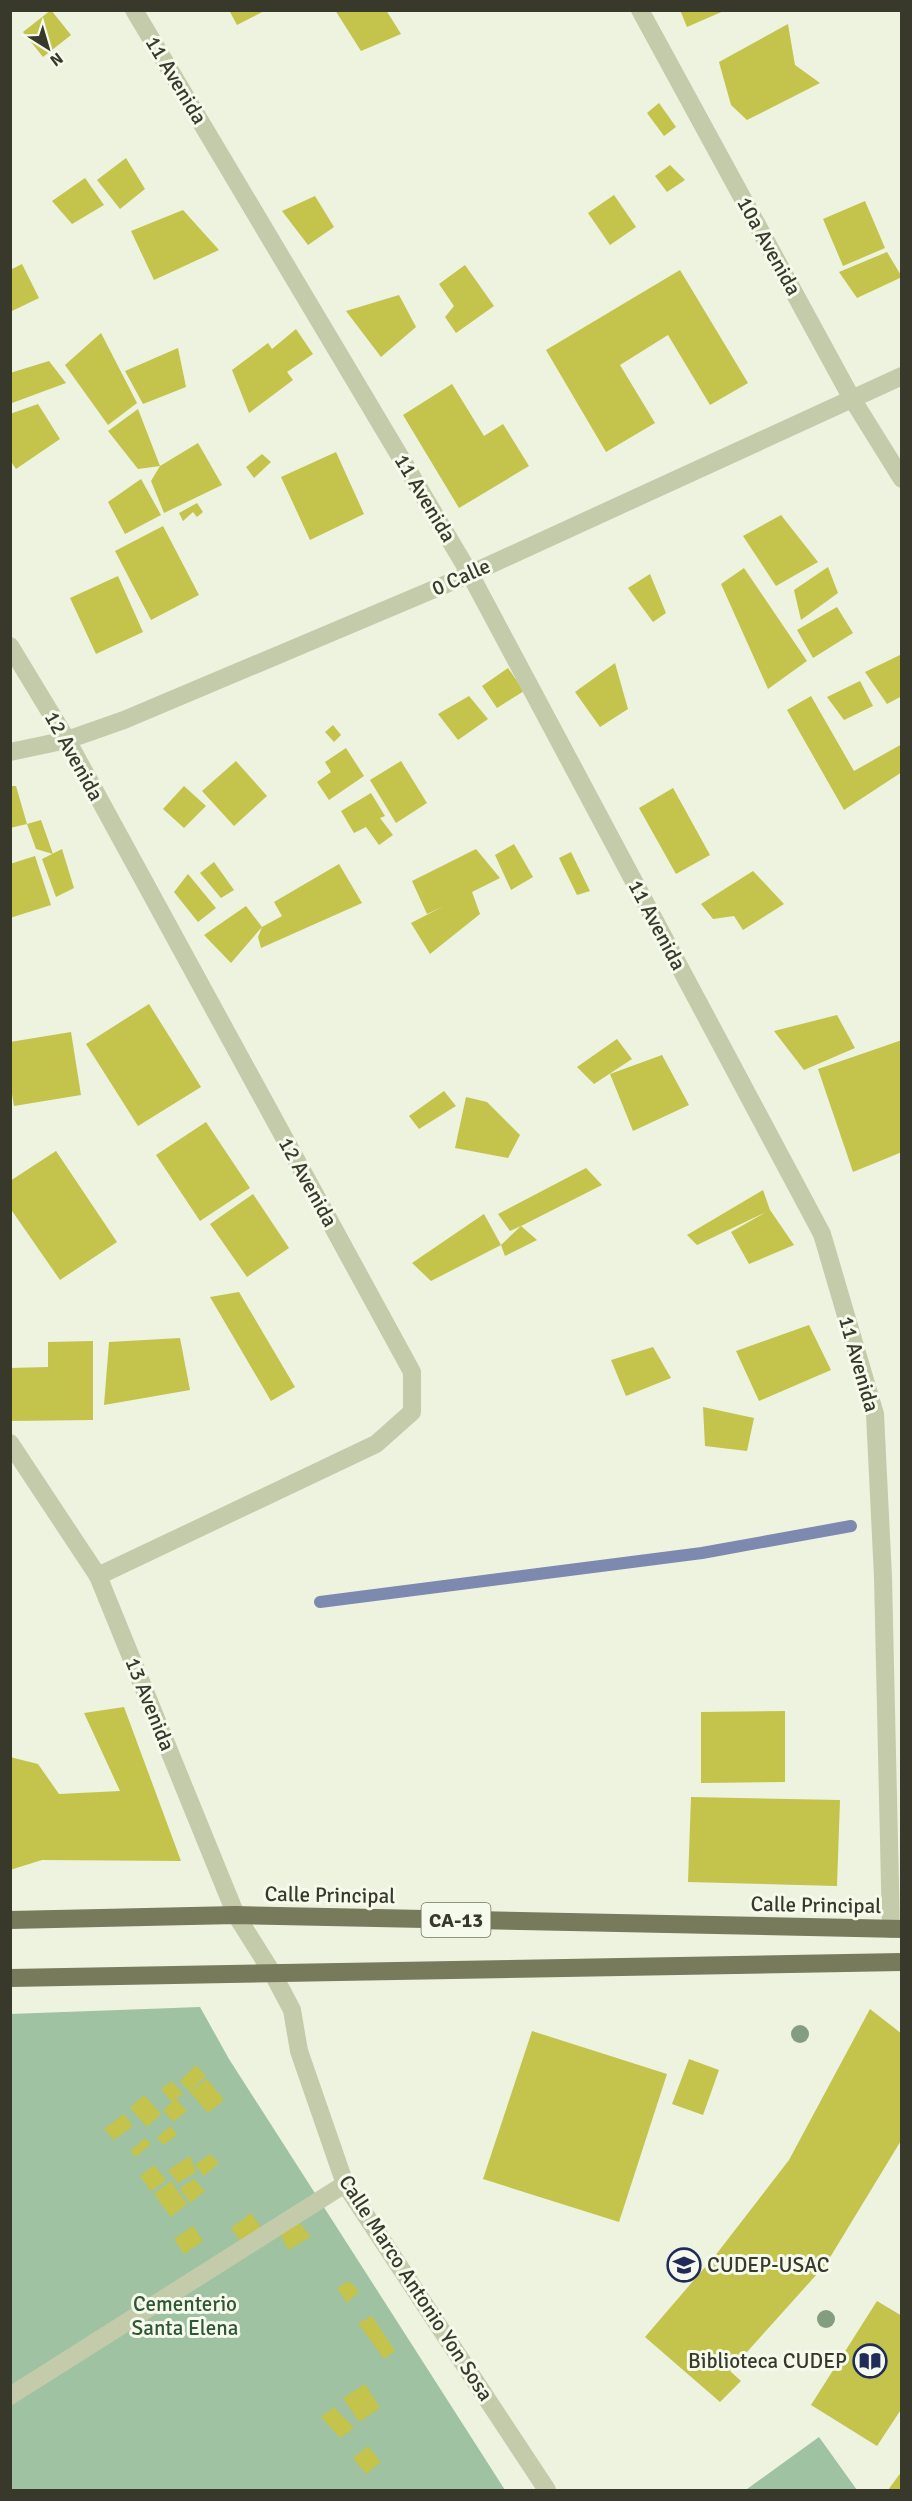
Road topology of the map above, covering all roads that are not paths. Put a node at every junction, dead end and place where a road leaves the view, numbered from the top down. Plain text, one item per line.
1 (134, 10) edge
2 (640, 10) edge
3 (902, 376) edge
4 (851, 397) junction
5 (902, 480) edge
6 (470, 574) junction
7 (10, 646) edge
8 (67, 740) junction
9 (10, 752) edge
10 (10, 1443) edge
11 (98, 1576) junction
12 (236, 1916) junction
13 (10, 1920) edge
14 (896, 1929) edge
15 (902, 1962) edge
16 (273, 1974) junction
17 (10, 1977) edge
18 (345, 2184) junction
19 (10, 2396) edge
20 (547, 2490) edge

1 - 6 street, 11 Avenida
2 - 4 street, 10a Avenida
3 - 4 street, 0 Calle
4 - 5 street, 10a Avenida
4 - 6 street, 0 Calle
6 - 8 street, 0 Calle
6 - 14 street, 11 Avenida
7 - 8 street, 12 Avenida
8 - 9 street, 0 Calle
8 - 11 street, 12 Avenida
10 - 11 street, 13 Avenida
11 - 12 street, 13 Avenida
12 - 13 main road, Calle Principal / CA-13
12 - 14 main road, Calle Principal / CA-13
12 - 16 street, 13 Avenida
15 - 16 main road
16 - 17 main road
16 - 18 street, Calle Marco Antonio Yon Sosa
18 - 19 street
18 - 20 street, Calle Marco Antonio Yon Sosa

